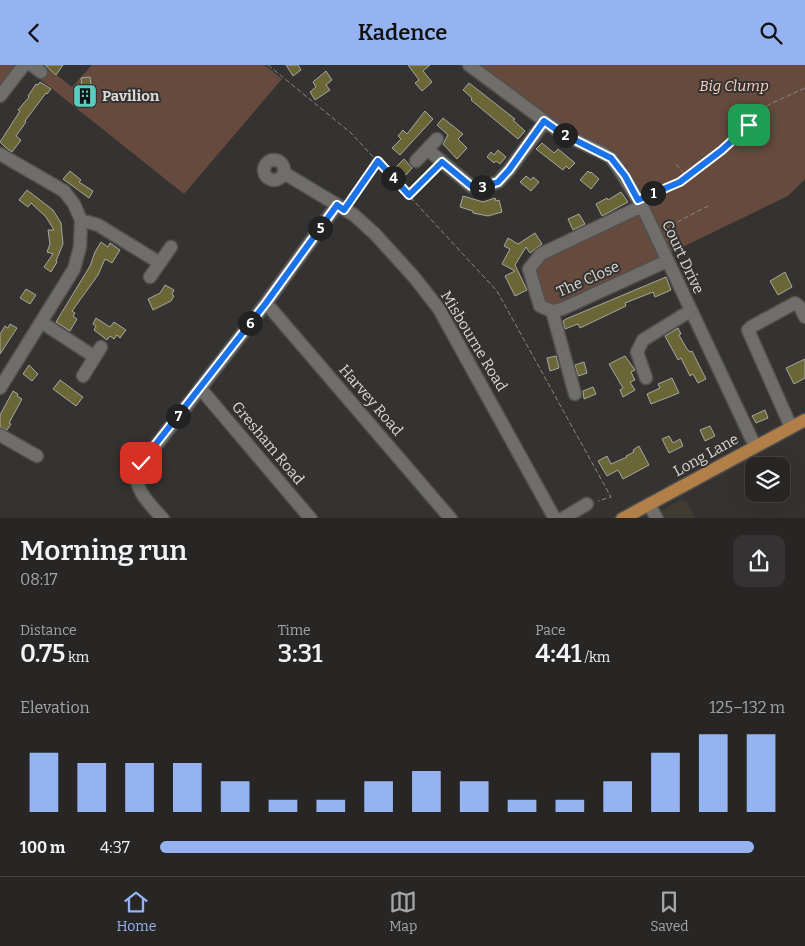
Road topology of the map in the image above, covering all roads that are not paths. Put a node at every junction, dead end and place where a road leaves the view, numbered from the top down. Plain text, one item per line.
1 (24, 65) edge
2 (469, 65) edge
3 (0, 96) edge
4 (544, 121) junction
5 (437, 139) dead end
6 (427, 149) junction
7 (0, 154) edge
8 (416, 161) dead end
9 (284, 173) dead end
10 (640, 203) junction
11 (341, 207) junction
12 (82, 220) junction
13 (170, 247) dead end
14 (667, 261) junction
15 (160, 263) junction
16 (150, 277) dead end
17 (266, 303) junction
18 (552, 311) junction
19 (690, 311) junction
20 (805, 317) edge
21 (41, 322) junction
22 (83, 376) dead end
23 (646, 378) dead end
24 (0, 388) edge
25 (200, 388) junction
26 (575, 394) dead end
27 (805, 419) edge
28 (791, 427) junction
29 (0, 435) edge
30 (755, 446) junction
31 (37, 456) dead end
32 (587, 503) road end
33 (649, 504) junction
34 (162, 518) edge
35 (310, 518) edge
36 (450, 518) edge
37 (555, 518) edge
38 (564, 518) edge
39 (624, 518) edge
40 (656, 518) edge

1 - 3 street
2 - 4 street, Court Drive
4 - 6 street
4 - 10 street, Court Drive
5 - 6 street
6 - 8 street
7 - 12 street
9 - 11 street, Misbourne Road
10 - 14 street, Court Drive
10 - 18 street, The Close
11 - 17 street
11 - 37 street, Misbourne Road
12 - 15 street
12 - 21 street
13 - 15 street
14 - 18 street, The Close
14 - 19 street, Court Drive
15 - 16 street
17 - 25 street
17 - 36 street, Harvey Road
18 - 26 street
19 - 23 street
19 - 30 street, Court Drive
20 - 28 street
21 - 22 street
21 - 24 street
25 - 34 street
25 - 35 street, Gresham Road
27 - 28 main road, Long Lane
28 - 30 main road, Long Lane
29 - 31 street
30 - 33 main road, Long Lane
32 - 38 street
33 - 39 main road, Long Lane
33 - 40 street

